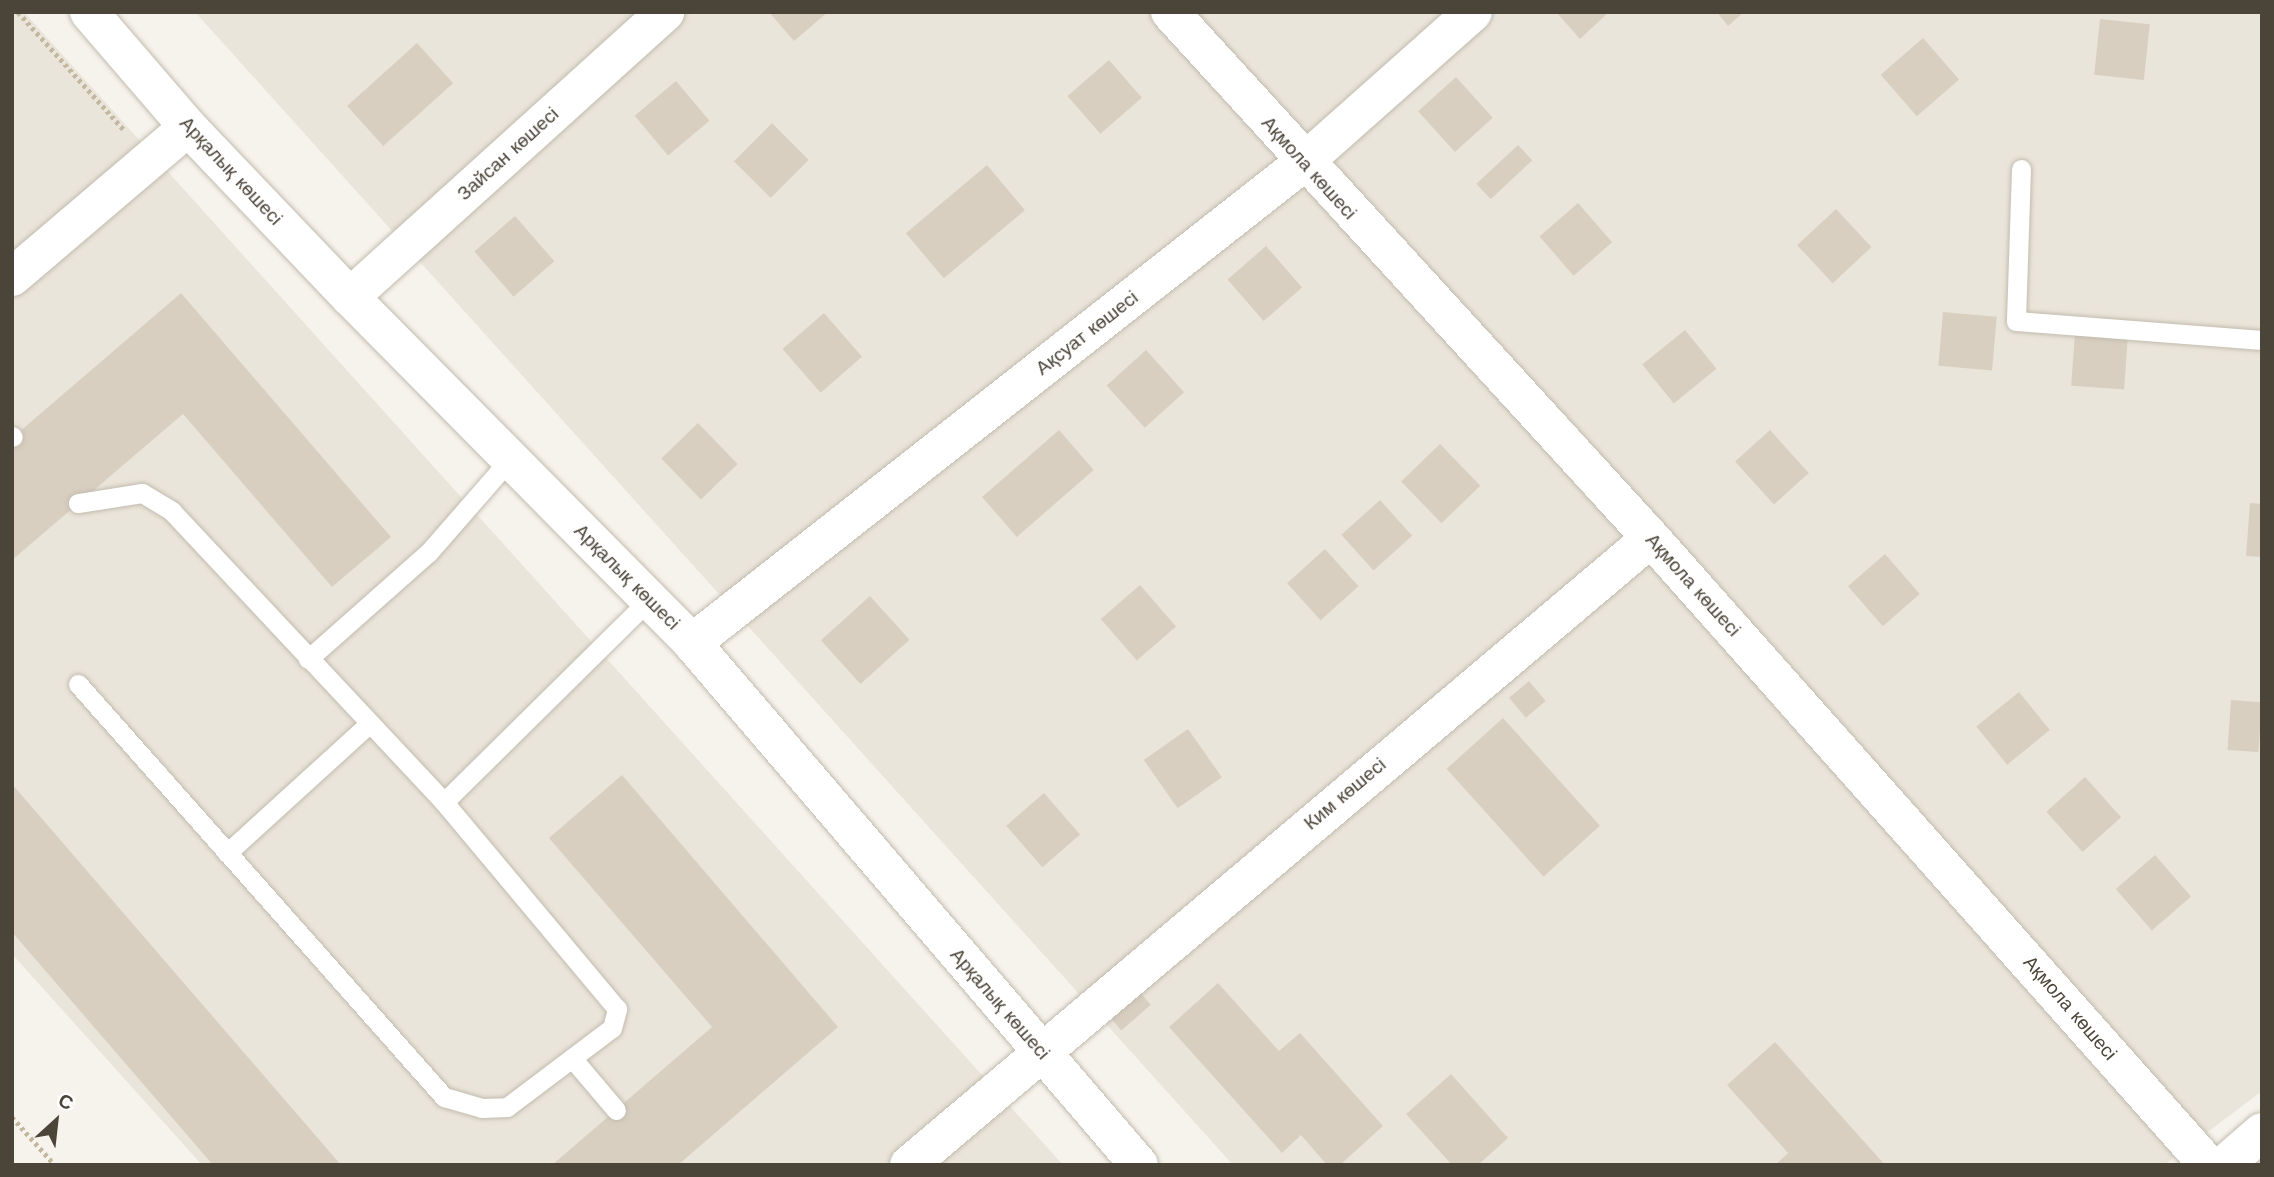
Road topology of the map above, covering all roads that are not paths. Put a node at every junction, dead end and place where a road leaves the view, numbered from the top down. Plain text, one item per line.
1 (89, 12) edge
2 (665, 12) edge
3 (1170, 12) edge
4 (1473, 12) edge
5 (188, 127) junction
6 (1303, 163) junction
7 (2021, 169) dead end
8 (12, 277) edge
9 (350, 297) junction
10 (2262, 340) edge
11 (510, 459) junction
12 (78, 503) dead end
13 (1651, 538) junction
14 (649, 600) junction
15 (692, 643) junction
16 (308, 659) junction
17 (78, 684) dead end
18 (369, 724) junction
19 (444, 802) junction
20 (227, 853) junction
21 (1040, 1051) junction
22 (572, 1058) junction
23 (616, 1110) dead end
24 (2262, 1132) edge
25 (909, 1165) edge
26 (1139, 1165) edge
27 (2208, 1165) edge
28 (2224, 1165) edge

1 - 5 street, Арқалық көшесі
2 - 9 street, Зайсан көшесі
3 - 6 street, Ақмола көшесі
4 - 6 street, Ақсуат көшесі
5 - 8 street
5 - 9 street, Арқалық көшесі
6 - 13 street, Ақмола көшесі
6 - 15 street, Ақсуат көшесі
7 - 10 lane
9 - 11 street, Арқалық көшесі
11 - 14 street, Арқалық көшесі
11 - 16 lane
12 - 16 lane
13 - 21 street, Ким көшесі
13 - 27 street, Ақмола көшесі
14 - 15 street, Арқалық көшесі
14 - 19 lane
15 - 21 street, Арқалық көшесі
16 - 18 lane
17 - 20 lane
18 - 19 lane
18 - 20 lane
19 - 22 lane
20 - 22 lane
21 - 25 street, Ким көшесі
21 - 26 street, Арқалық көшесі
22 - 23 lane
24 - 28 street

